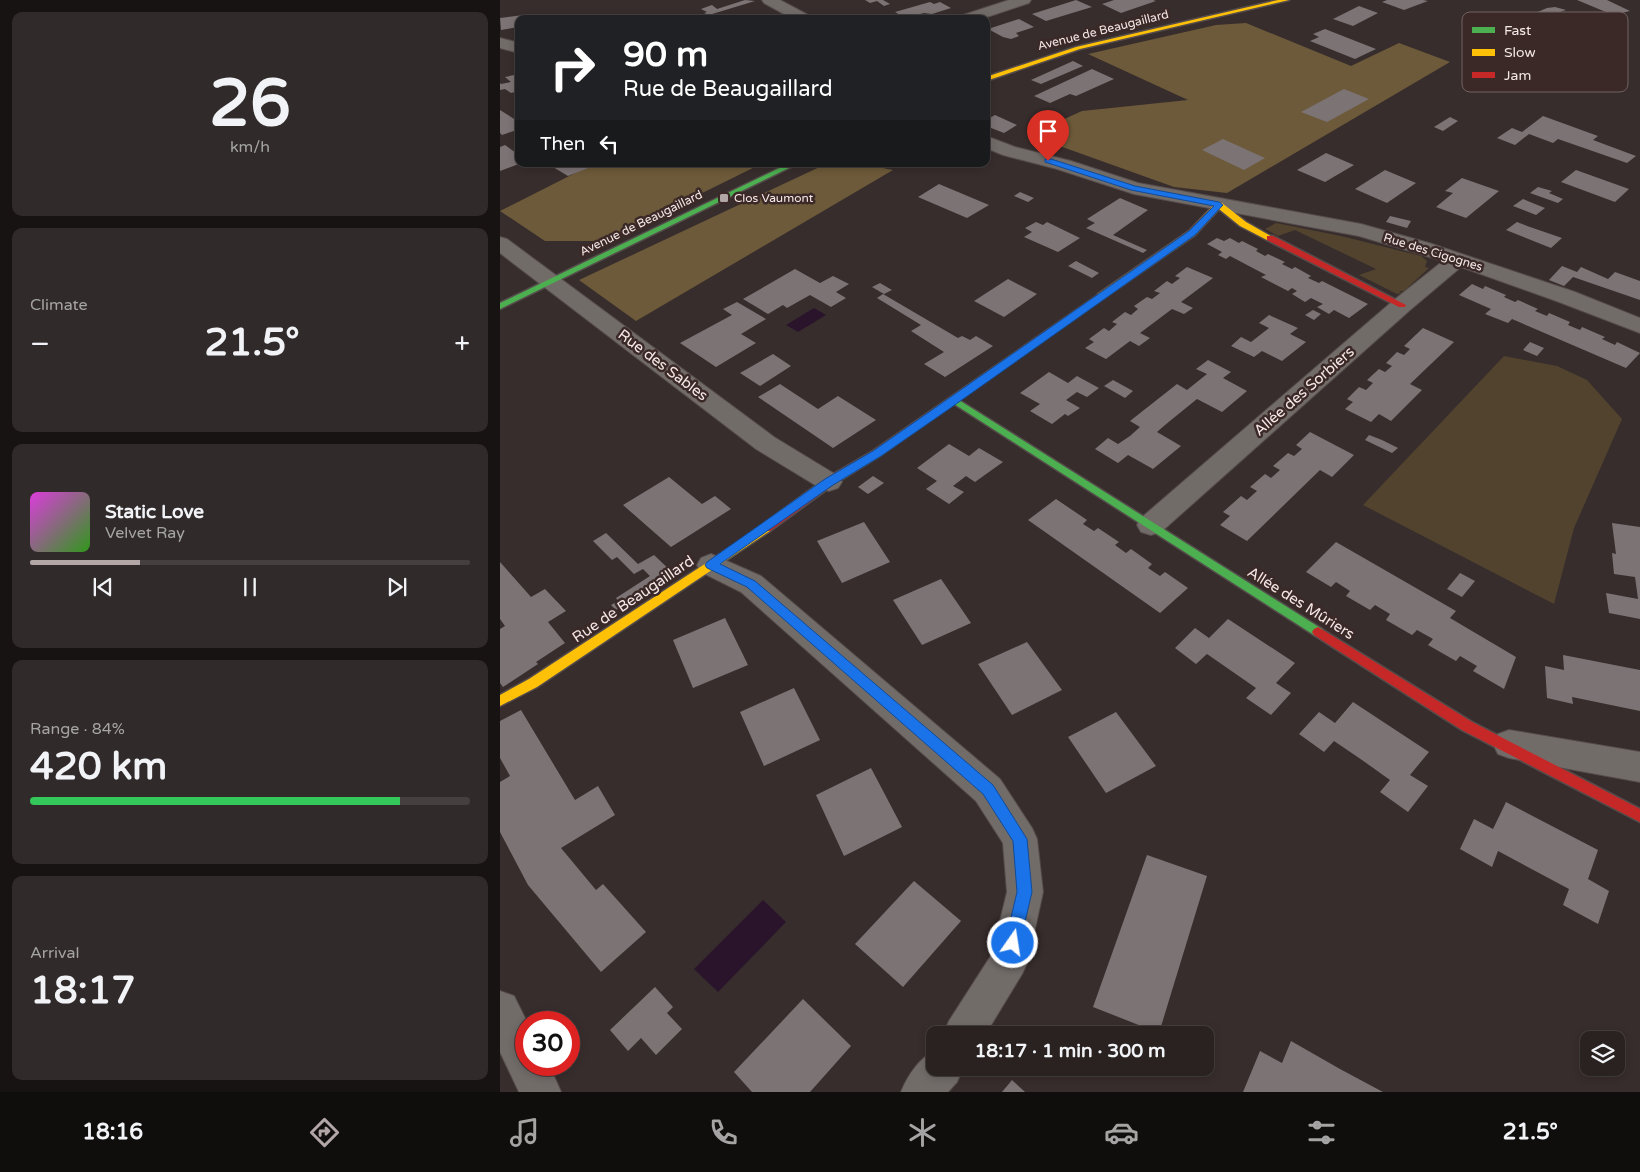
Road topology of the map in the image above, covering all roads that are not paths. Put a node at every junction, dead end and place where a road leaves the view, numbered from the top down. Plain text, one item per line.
1 (769, 0) edge
2 (1024, 0) edge
3 (1286, 0) edge
4 (797, 15) edge
5 (977, 15) edge
6 (500, 43) edge
7 (515, 47) edge
8 (990, 78) edge
9 (990, 143) edge
10 (787, 167) edge
11 (1219, 205) junction
12 (500, 243) edge
13 (1458, 259) junction
14 (553, 281) junction
15 (1402, 305) junction
16 (500, 306) edge
17 (1640, 326) edge
18 (954, 400) junction
19 (829, 482) junction
20 (1151, 525) junction
21 (711, 565) junction
22 (500, 701) edge
23 (1498, 742) junction
24 (1640, 767) edge
25 (1640, 816) edge
26 (500, 1010) edge
27 (969, 1026) edge
28 (515, 1040) edge
29 (533, 1076) edge
30 (936, 1076) edge
31 (541, 1092) edge
32 (921, 1092) edge

1 - 4 street
2 - 5 street
3 - 8 street, Avenue de Beaugaillard
6 - 7 street
9 - 11 street, Rue des Cigognes
10 - 14 street, Avenue de Beaugaillard
11 - 13 street, Rue des Cigognes
11 - 15 street, Rue des Cigognes
11 - 18 street, Rue de Beaugaillard
12 - 14 street, Rue des Sables
13 - 15 street, Allée des Sorbiers
13 - 17 street, Rue des Cigognes
14 - 16 street, Avenue de Beaugaillard
14 - 19 street, Rue des Sables
15 - 20 street, Allée des Sorbiers
18 - 19 street, Rue de Beaugaillard
18 - 20 street, Allée des Mûriers
19 - 21 street, Rue de Beaugaillard
20 - 23 street, Allée des Mûriers
21 - 22 street, Rue de Beaugaillard
21 - 27 street
23 - 24 street
23 - 25 street, Allée des Mûriers
26 - 28 street
29 - 31 street
30 - 32 street

